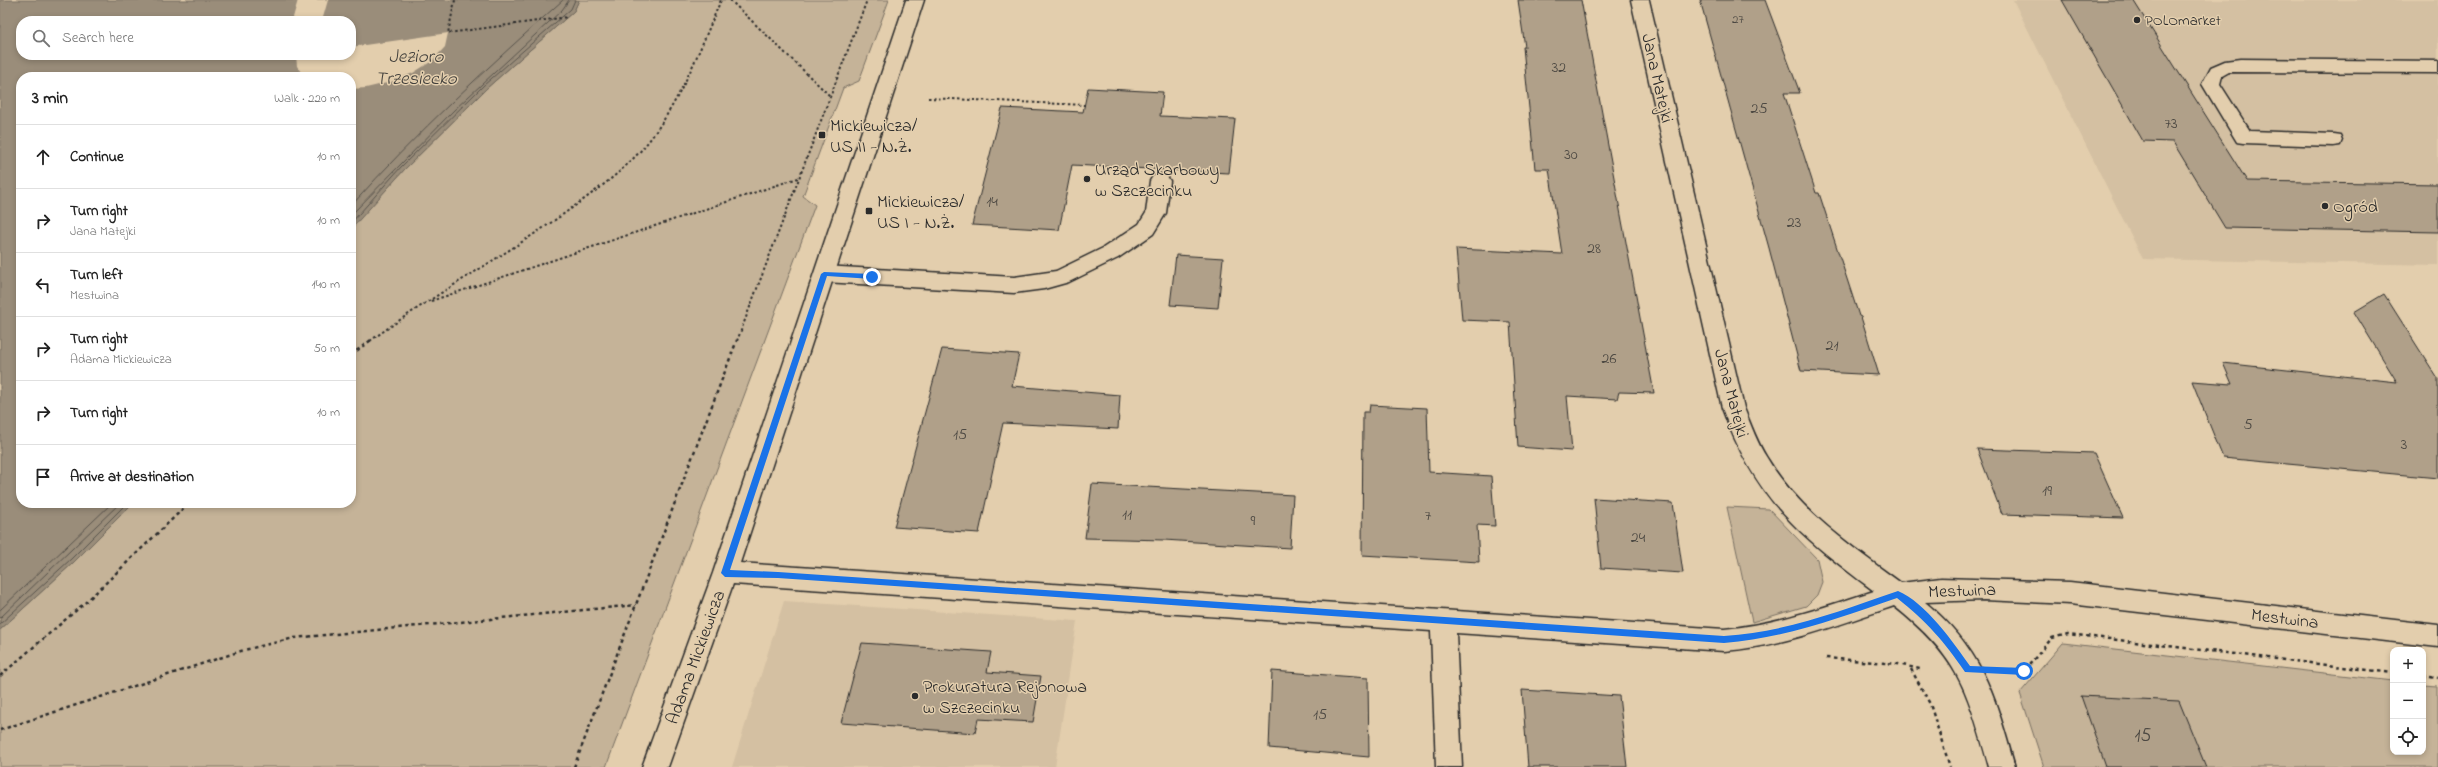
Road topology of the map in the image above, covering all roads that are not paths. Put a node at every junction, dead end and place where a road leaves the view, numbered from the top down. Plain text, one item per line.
1 (915, 0) edge
2 (1640, 0) edge
3 (2438, 67) edge
4 (2333, 140) dead end
5 (1160, 181) dead end
6 (824, 274) junction
7 (725, 573) junction
8 (1898, 594) junction
9 (1443, 622) junction
10 (2438, 636) edge
11 (655, 767) edge
12 (1449, 767) edge
13 (2002, 767) edge

1 - 6 street, Adama Mickiewicza
2 - 8 street, Jana Matejki
3 - 4 street
5 - 6 street
6 - 7 street, Adama Mickiewicza
7 - 9 street, Mestwina
7 - 11 street, Adama Mickiewicza
8 - 9 street, Mestwina
8 - 10 street, Mestwina
8 - 13 street, Jana Matejki
9 - 12 street

